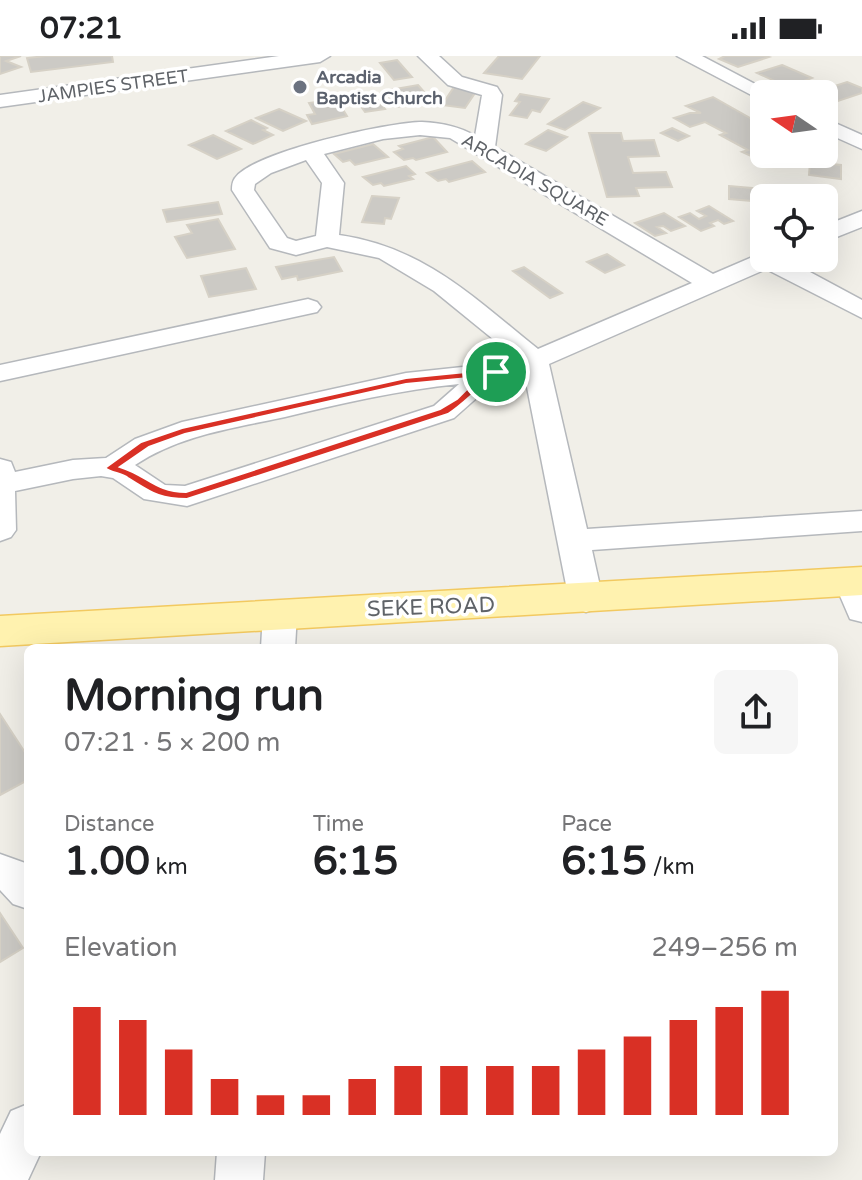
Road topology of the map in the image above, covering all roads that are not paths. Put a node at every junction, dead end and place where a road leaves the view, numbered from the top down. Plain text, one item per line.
1 (320, 56) edge
2 (428, 56) edge
3 (687, 56) edge
4 (243, 62) edge
5 (750, 87) edge
6 (0, 101) edge
7 (838, 131) edge
8 (862, 143) edge
9 (484, 149) junction
10 (311, 151) junction
11 (862, 218) edge
12 (838, 229) edge
13 (327, 240) junction
14 (750, 267) edge
15 (793, 272) edge
16 (712, 284) junction
17 (308, 307) dead end
18 (862, 310) edge
19 (535, 360) junction
20 (496, 372) junction
21 (0, 373) edge
22 (111, 468) junction
23 (1, 477) edge
24 (862, 521) edge
25 (0, 530) edge
26 (573, 541) junction
27 (858, 591) edge
28 (586, 600) junction
29 (0, 631) edge
30 (279, 631) edge
31 (0, 872) edge
32 (24, 886) edge
33 (24, 1136) edge
34 (241, 1156) edge
35 (3, 1180) edge
36 (239, 1180) edge

1 - 4 street, JAMPIES STREET
2 - 9 street
3 - 5 street
4 - 6 street, JAMPIES STREET
7 - 8 street
9 - 10 street, ARCADIA SQUARE
9 - 16 street, ARCADIA SQUARE
10 - 13 street
10 - 13 street
11 - 12 street
13 - 19 street
14 - 16 street
15 - 18 street
16 - 19 street
17 - 21 street
19 - 20 street
19 - 26 street
20 - 22 street
20 - 22 street
22 - 23 street
23 - 25 street
24 - 26 street
26 - 28 street
27 - 28 main road, SEKE ROAD
28 - 30 main road, SEKE ROAD
29 - 30 main road, SEKE ROAD
31 - 32 street
33 - 35 street
34 - 36 street

